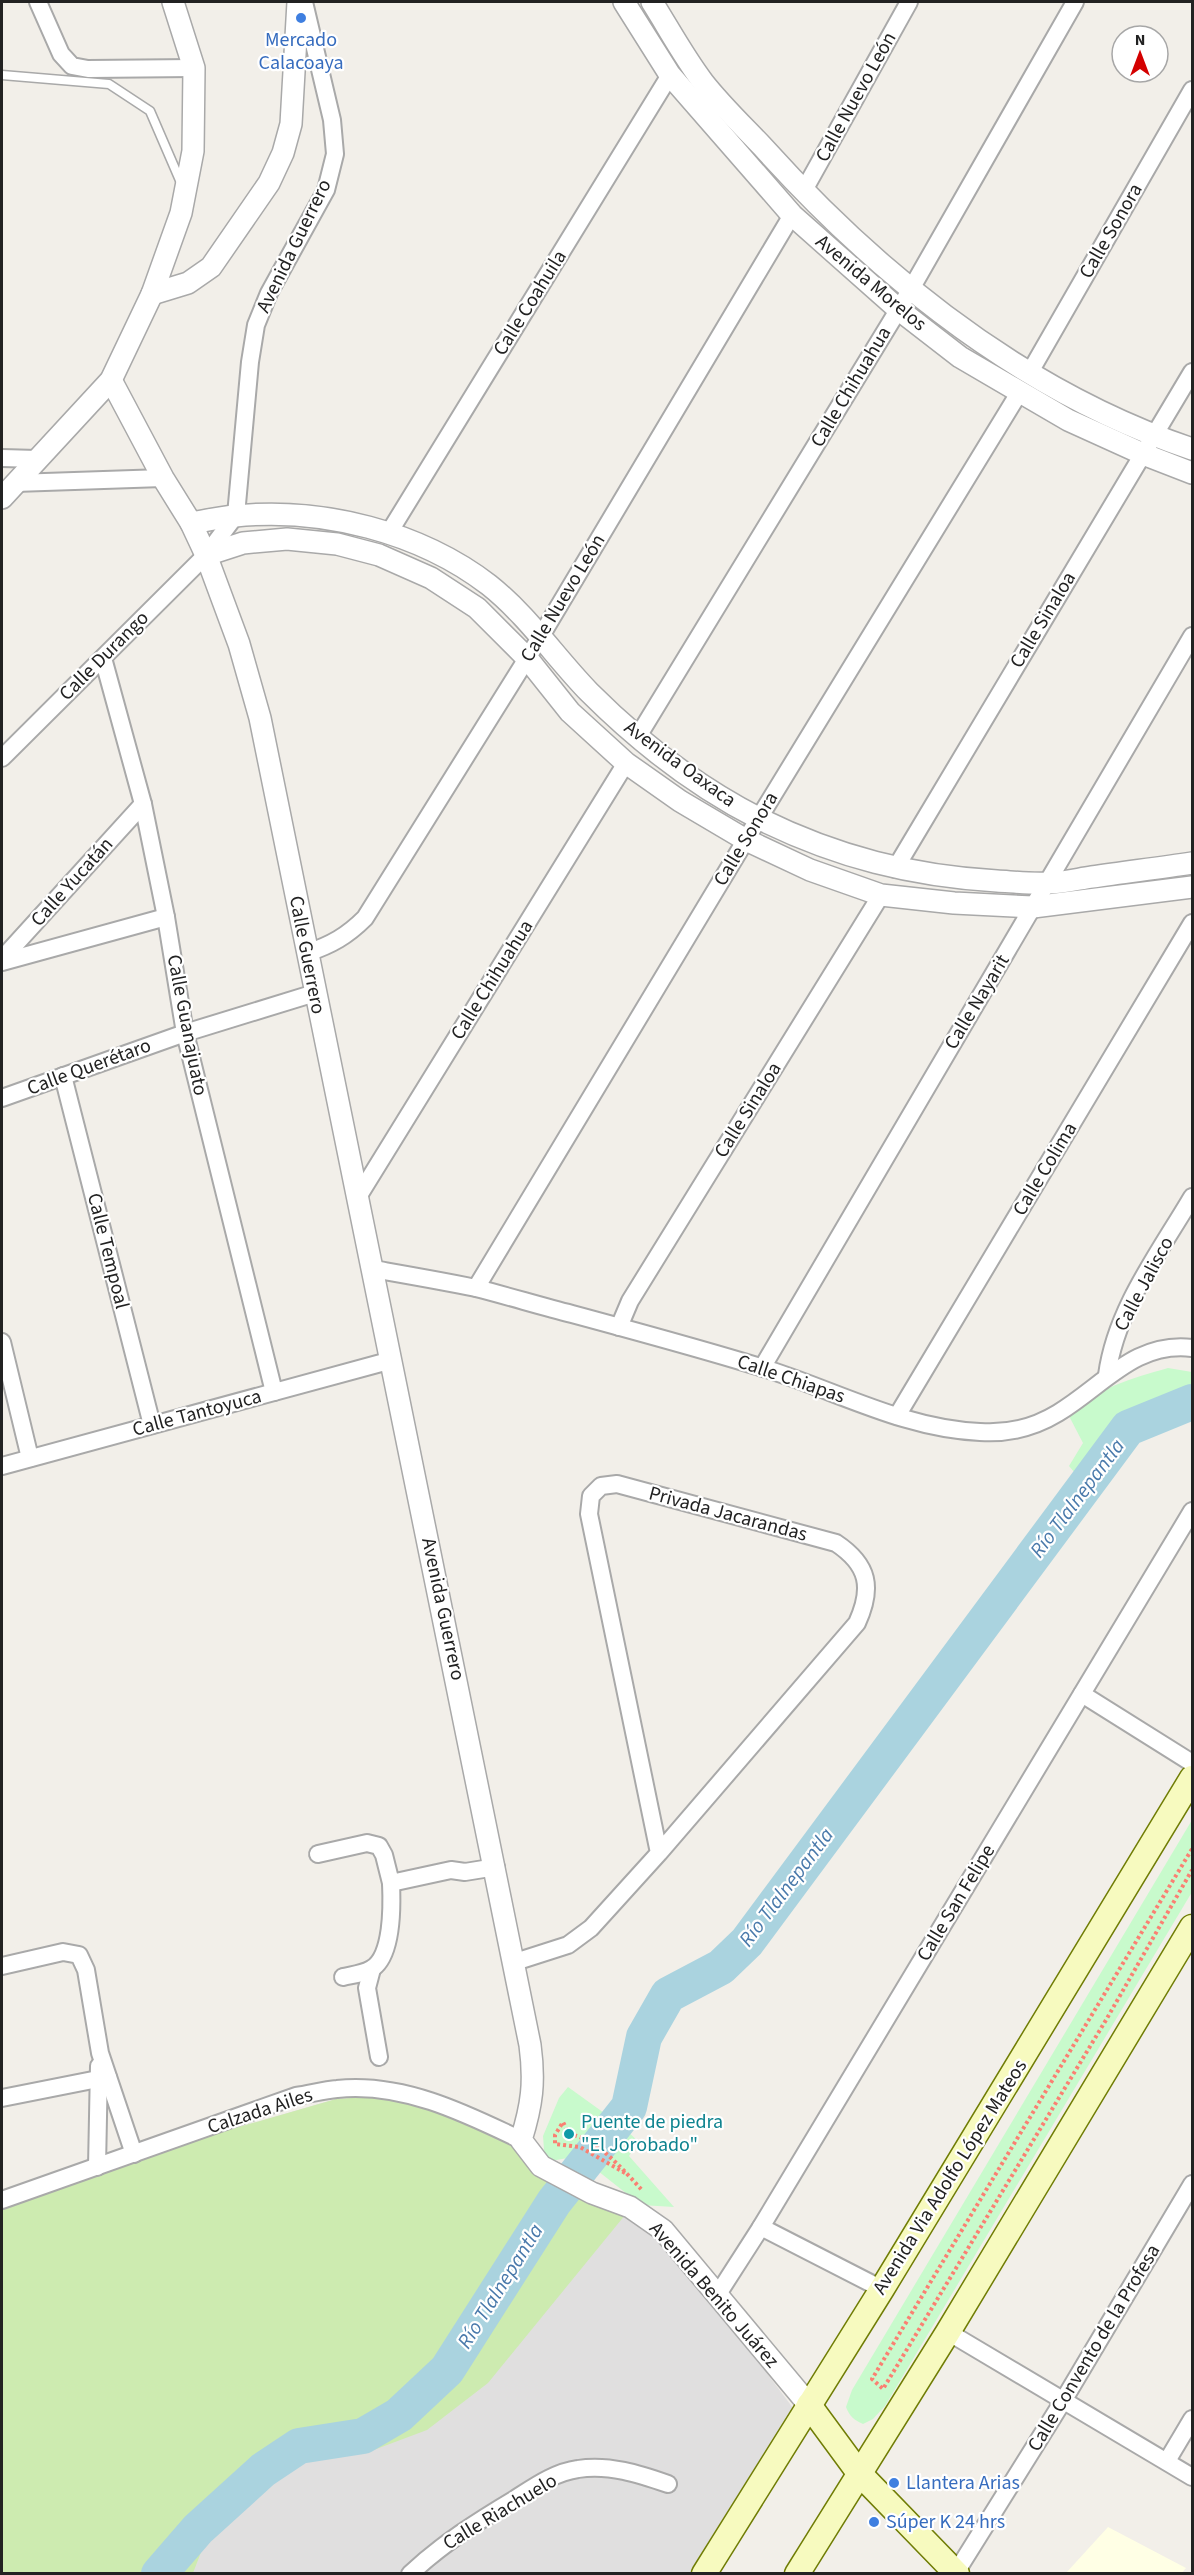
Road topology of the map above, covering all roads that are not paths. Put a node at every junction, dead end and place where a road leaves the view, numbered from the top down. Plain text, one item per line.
1 (38, 2) edge
2 (173, 2) edge
3 (298, 2) edge
4 (304, 2) edge
5 (624, 2) edge
6 (652, 2) edge
7 (909, 2) edge
8 (1075, 2) edge
9 (194, 68) junction
10 (2, 75) edge
11 (670, 75) junction
12 (1192, 90) edge
13 (803, 192) junction
14 (186, 194) junction
15 (792, 215) junction
16 (911, 289) junction
17 (152, 294) junction
18 (898, 309) junction
19 (1030, 372) junction
20 (1192, 372) edge
21 (111, 380) junction
22 (1019, 393) junction
23 (1148, 445) junction
24 (1192, 449) edge
25 (2, 458) edge
26 (37, 459) junction
27 (1192, 473) edge
28 (162, 478) junction
29 (8, 490) edge
30 (236, 515) junction
31 (191, 523) junction
32 (390, 531) junction
33 (206, 555) junction
34 (541, 636) junction
35 (1192, 636) edge
36 (103, 658) junction
37 (527, 658) junction
38 (637, 738) junction
39 (2, 758) edge
40 (626, 763) junction
41 (143, 804) junction
42 (759, 818) junction
43 (746, 840) junction
44 (1192, 863) edge
45 (895, 869) junction
46 (1048, 884) junction
47 (1192, 887) edge
48 (880, 895) junction
49 (1033, 907) junction
50 (166, 917) junction
51 (1192, 923) edge
52 (307, 953) junction
53 (2, 961) edge
54 (315, 993) junction
55 (185, 1033) junction
56 (63, 1076) junction
57 (2, 1098) edge
58 (358, 1197) junction
59 (1192, 1197) edge
60 (373, 1269) junction
61 (476, 1288) junction
62 (619, 1327) junction
63 (2, 1342) edge
64 (1192, 1348) edge
65 (392, 1360) junction
66 (762, 1368) junction
67 (1107, 1375) junction
68 (274, 1392) junction
69 (897, 1416) junction
70 (152, 1425) junction
71 (30, 1458) junction
72 (2, 1466) edge
73 (1192, 1510) edge
74 (1082, 1694) junction
75 (1192, 1763) edge
76 (1192, 1778) edge
77 (659, 1853) junction
78 (318, 1854) dead end
79 (495, 1862) junction
80 (391, 1883) junction
81 (1192, 1927) edge
82 (515, 1962) junction
83 (2, 1966) edge
84 (372, 1969) junction
85 (343, 1977) dead end
86 (379, 2057) dead end
87 (104, 2078) junction
88 (2, 2098) edge
89 (521, 2140) junction
90 (134, 2154) junction
91 (97, 2167) junction
92 (1192, 2184) edge
93 (2, 2200) edge
94 (761, 2227) junction
95 (882, 2289) junction
96 (718, 2294) junction
97 (948, 2332) junction
98 (1063, 2401) junction
99 (809, 2405) junction
100 (1192, 2419) edge
101 (1167, 2461) junction
102 (860, 2473) junction
103 (1192, 2477) edge
104 (668, 2484) dead end
105 (956, 2573) edge
106 (410, 2574) edge
107 (704, 2574) edge
108 (797, 2574) edge

1 - 9 street
2 - 9 street
3 - 17 street
4 - 30 street, Avenida Guerrero
5 - 11 street, Avenida Morelos
6 - 13 street, Avenida Morelos
7 - 13 street, Calle Nuevo León
8 - 16 street, Calle Chihuahua
9 - 14 street
10 - 14 lane
11 - 15 street, Avenida Morelos
11 - 32 street, Calle Coahuila
12 - 19 street, Calle Sonora
13 - 16 street, Avenida Morelos
14 - 17 street
15 - 18 street, Avenida Morelos
15 - 34 street, Calle Nuevo León
16 - 18 street, Calle Chihuahua
16 - 19 street, Avenida Morelos
17 - 21 street
18 - 22 street, Avenida Morelos
18 - 38 street, Calle Chihuahua
19 - 23 street, Avenida Morelos
20 - 23 street, Calle Sinaloa
21 - 26 street
21 - 28 street, Calle Guerrero
22 - 23 street, Avenida Morelos
22 - 42 street, Calle Sonora
23 - 24 street, Avenida Morelos
23 - 27 street, Avenida Morelos
23 - 45 street, Calle Sinaloa
25 - 26 street
26 - 29 street
28 - 29 street
28 - 31 street, Calle Guerrero
30 - 31 street, Avenida Oaxaca
30 - 32 street, Avenida Oaxaca
30 - 33 street
31 - 33 street, Calle Guerrero
32 - 34 street, Avenida Oaxaca
33 - 36 street, Calle Durango
33 - 37 street, Avenida Oaxaca
33 - 52 street, Calle Guerrero
34 - 37 street, Calle Nuevo León
34 - 38 street, Avenida Oaxaca
35 - 46 street, Calle Nayarit
36 - 39 street, Calle Durango
36 - 41 street, Calle Guanajuato
37 - 40 street, Avenida Oaxaca
37 - 52 street, Calle Nuevo León
38 - 42 street, Avenida Oaxaca
40 - 43 street, Avenida Oaxaca
40 - 58 street, Calle Chihuahua
41 - 50 street, Calle Guanajuato
41 - 53 street, Calle Yucatán
42 - 43 street, Calle Sonora
42 - 45 street, Avenida Oaxaca
43 - 48 street, Avenida Oaxaca
43 - 61 street, Calle Sonora
44 - 46 street, Avenida Oaxaca
45 - 46 street, Avenida Oaxaca
46 - 49 street, Calle Nayarit
47 - 49 street, Avenida Oaxaca
48 - 49 street, Avenida Oaxaca
48 - 62 street, Calle Sinaloa
49 - 66 street, Calle Nayarit
50 - 53 street, Calle Yucatán
50 - 55 street, Calle Guanajuato
51 - 69 street, Calle Colima
52 - 54 street, Calle Guerrero
54 - 55 street, Calle Querétaro
54 - 58 street, Calle Guerrero
55 - 56 street, Calle Querétaro
55 - 68 street, Calle Guanajuato
56 - 57 street, Calle Querétaro
56 - 70 street, Calle Tempoal
58 - 60 street, Calle Guerrero
59 - 67 street, Calle Jalisco
60 - 61 street, Calle Chiapas
60 - 65 street, Calle Guerrero
61 - 62 street, Calle Chiapas
62 - 66 street, Calle Chiapas
63 - 71 street
64 - 67 street, Calle Chiapas
65 - 68 street, Calle Tantoyuca
65 - 79 street, Avenida Guerrero
66 - 69 street, Calle Chiapas
67 - 69 street, Calle Chiapas
68 - 70 street, Calle Tantoyuca
70 - 71 street, Calle Tantoyuca
71 - 72 street, Calle Tantoyuca
73 - 74 street, Calle San Felipe
74 - 75 street
74 - 94 street, Calle San Felipe
76 - 95 main road, Avenida Via Adolfo López Mateos
77 - 77 street, Privada Jacarandas
77 - 82 street, Privada Jacarandas
78 - 80 street
79 - 80 street
79 - 82 street, Avenida Guerrero
80 - 84 street
81 - 97 main road
82 - 89 street, Avenida Guerrero
83 - 87 street
84 - 85 street
84 - 86 street
87 - 88 street
87 - 90 street
87 - 91 street
89 - 90 street, Calzada Ailes
89 - 96 street, Avenida Benito Juárez
90 - 91 street, Calzada Ailes
91 - 93 street, Calzada Ailes
92 - 98 street, Calle Convento de la Profesa
94 - 95 street
94 - 96 street, Calle San Felipe
95 - 99 main road, Avenida Via Adolfo López Mateos
96 - 99 street, Avenida Benito Juárez
97 - 98 street
97 - 102 main road
98 - 101 street
98 - 105 street, Calle Convento de la Profesa
99 - 102 main road
99 - 107 main road, Avenida Via Adolfo López Mateos
100 - 101 street
101 - 103 street
102 - 105 main road
102 - 108 main road
104 - 106 street, Calle Riachuelo

